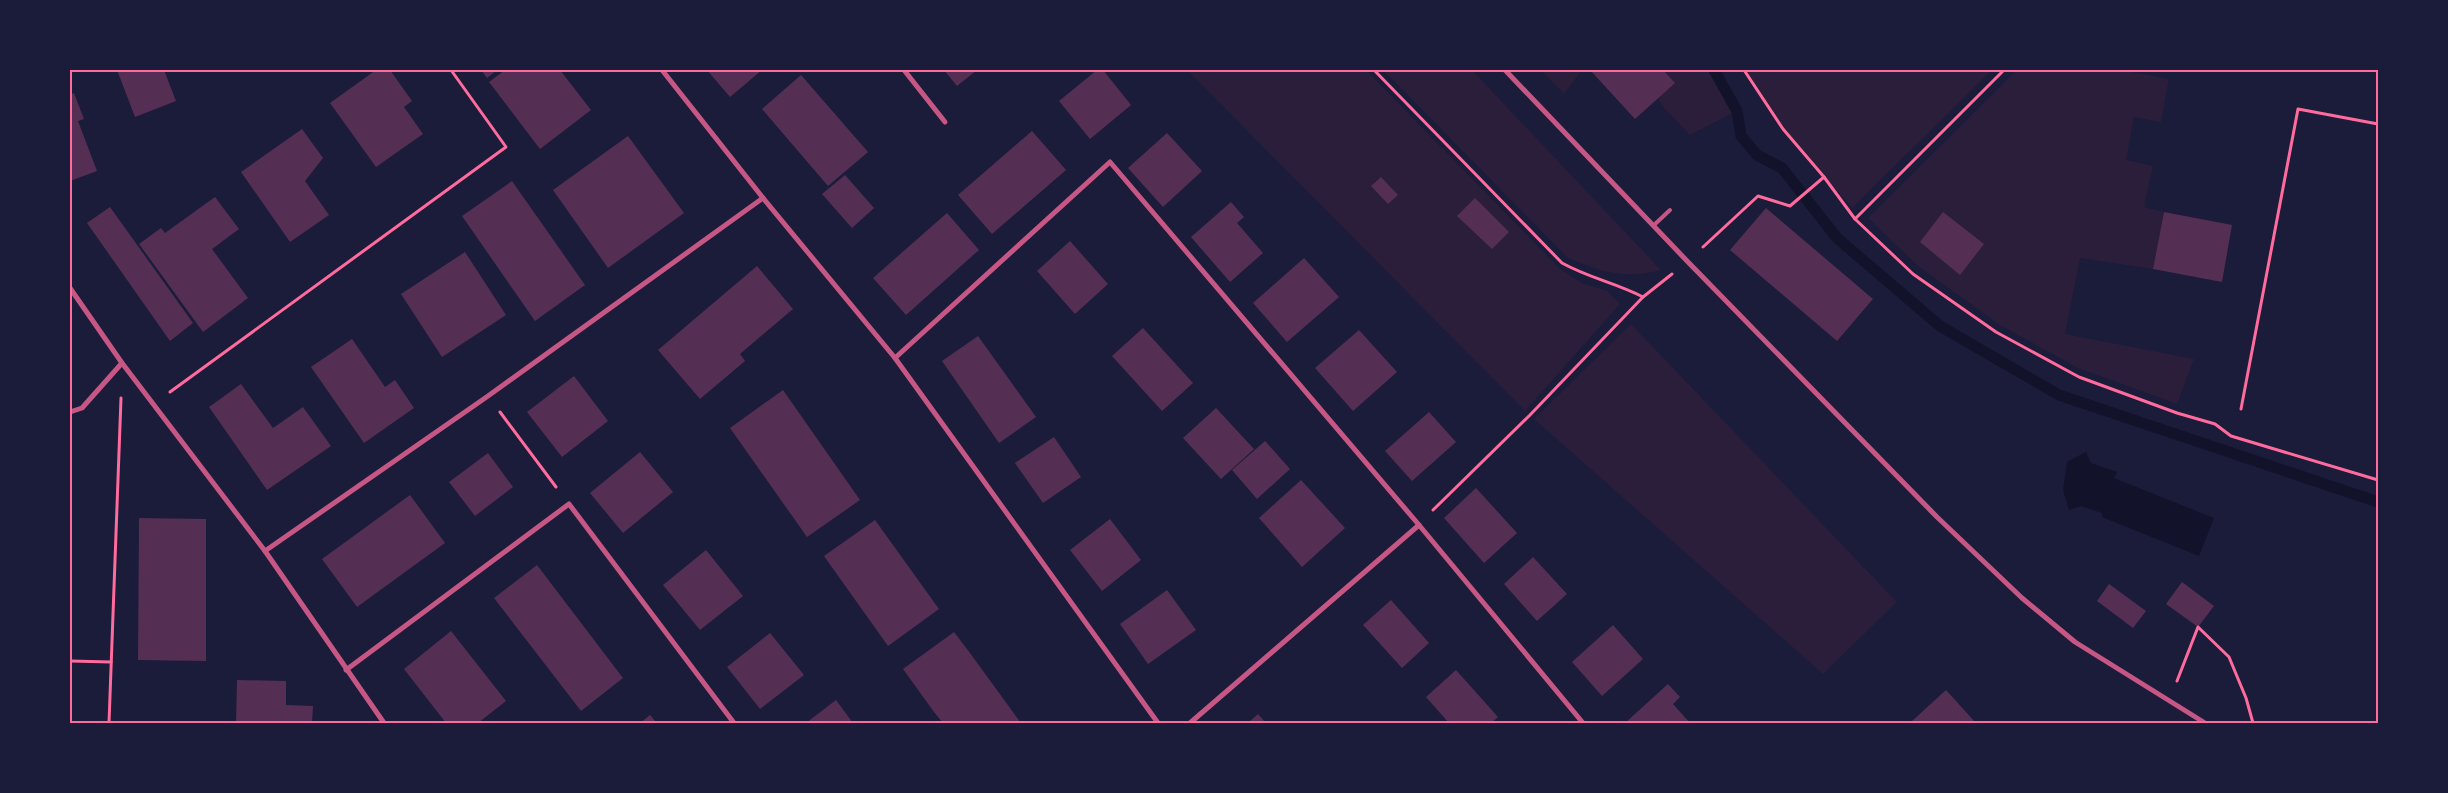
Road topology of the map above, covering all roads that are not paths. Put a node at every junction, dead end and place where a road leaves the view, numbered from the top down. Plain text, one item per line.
1 (662, 70) edge
2 (904, 70) edge
3 (1505, 70) edge
4 (945, 122) dead end
5 (763, 198) junction
6 (1670, 210) dead end
7 (1654, 225) junction
8 (70, 288) edge
9 (895, 358) junction
10 (122, 363) junction
11 (70, 412) edge
12 (1419, 524) junction
13 (265, 551) junction
14 (346, 670) junction
15 (384, 723) edge
16 (734, 723) edge
17 (1158, 723) edge
18 (1190, 723) edge
19 (1583, 723) edge
20 (2205, 723) edge

1 - 5 street
2 - 4 street
3 - 7 street
5 - 9 street
5 - 13 street
6 - 7 lane
7 - 20 street
8 - 10 street
9 - 12 street
9 - 17 street
10 - 11 street
10 - 13 street
12 - 18 street
12 - 19 street
13 - 14 street
14 - 15 street
14 - 16 street

